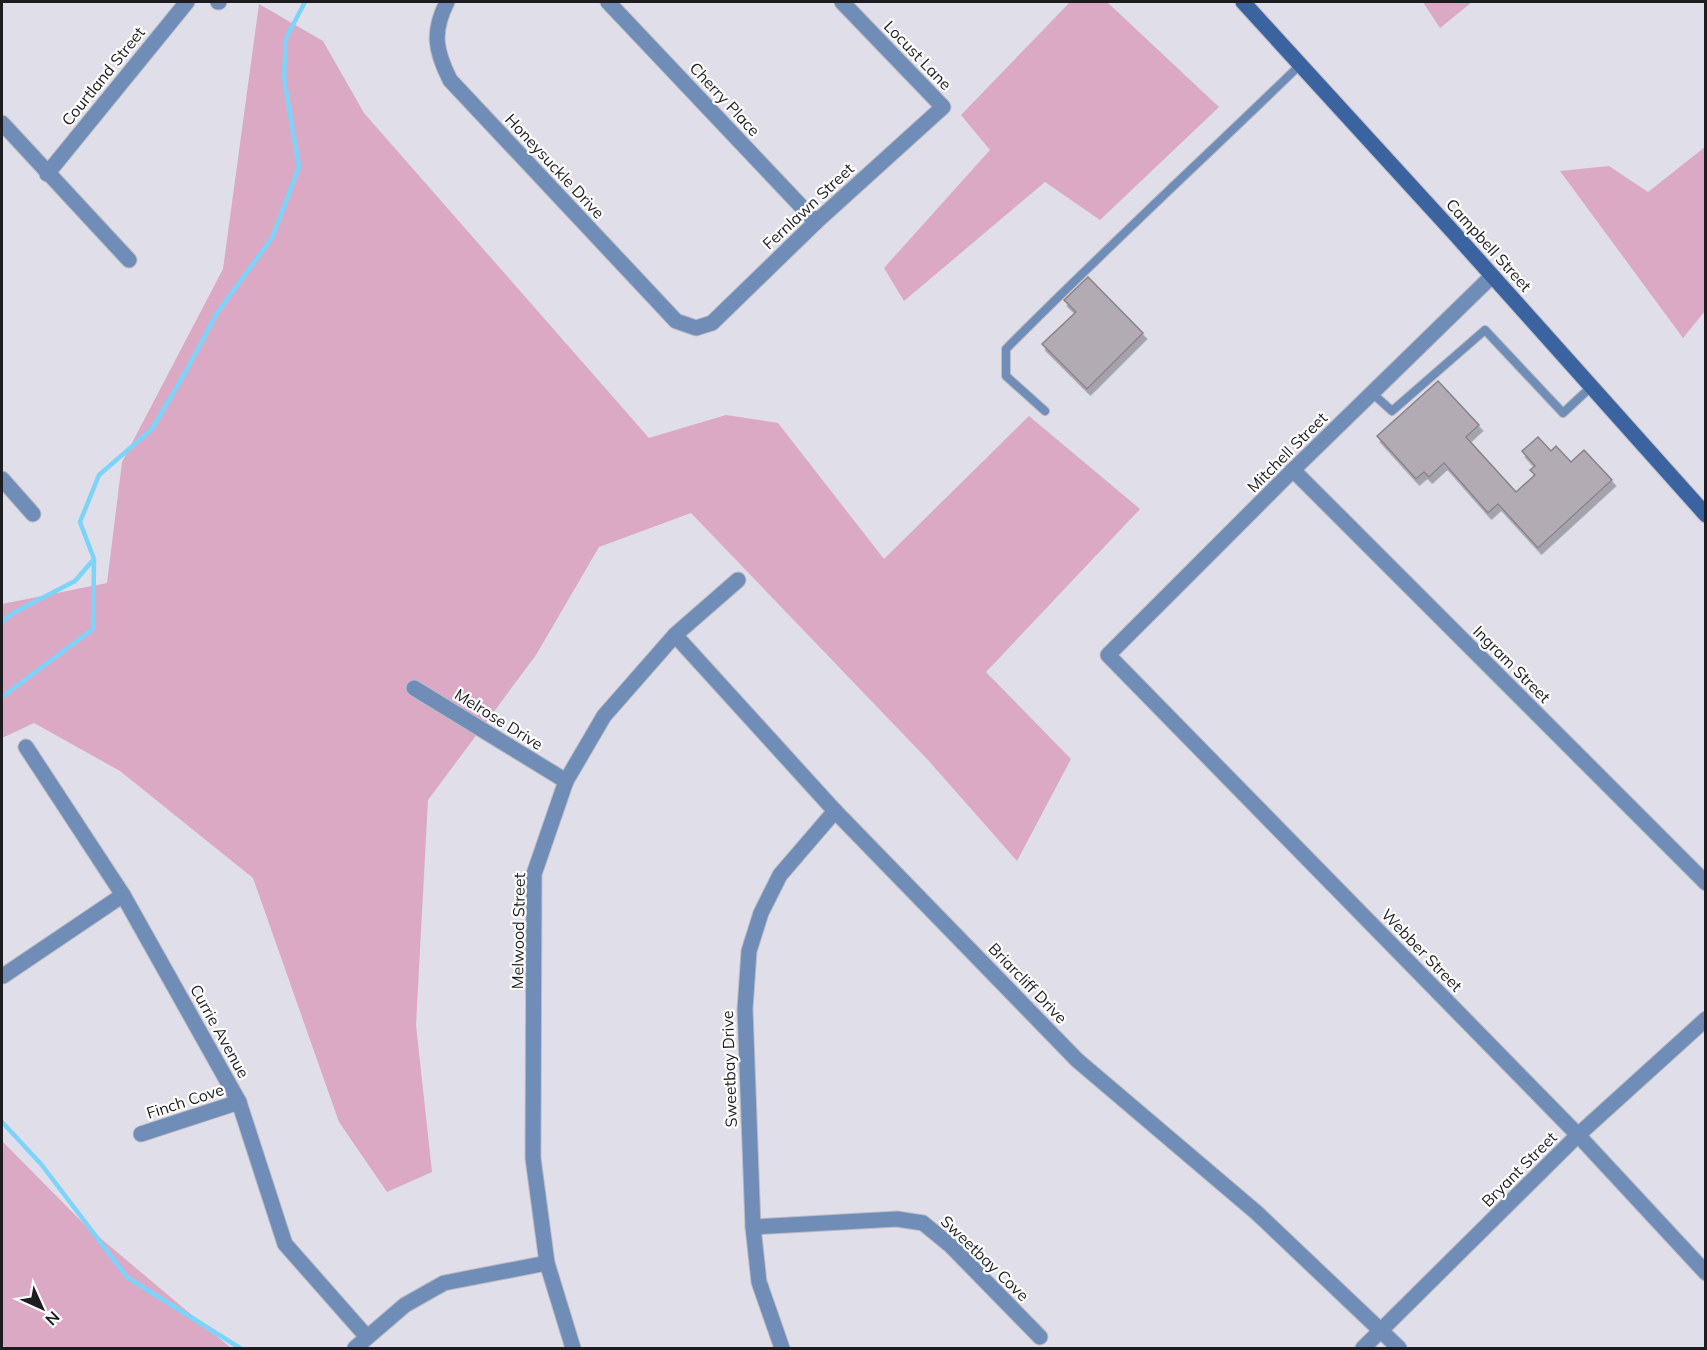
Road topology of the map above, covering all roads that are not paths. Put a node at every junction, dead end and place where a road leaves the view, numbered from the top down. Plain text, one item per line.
1 (187, 2) edge
2 (447, 2) edge
3 (608, 2) edge
4 (842, 2) edge
5 (1243, 2) edge
6 (1301, 64) junction
7 (943, 107) joint
8 (2, 123) edge
9 (47, 174) junction
10 (816, 222) junction
11 (129, 260) dead end
12 (1492, 276) junction
13 (696, 328) joint
14 (1591, 387) junction
15 (1372, 393) junction
16 (1046, 411) dead end
17 (1293, 470) junction
18 (2, 479) edge
19 (33, 514) dead end
20 (1706, 516) edge
21 (738, 580) dead end
22 (675, 635) junction
23 (1108, 655) joint
24 (414, 688) dead end
25 (26, 747) dead end
26 (566, 781) junction
27 (835, 811) junction
28 (1706, 883) edge
29 (123, 895) junction
30 (3, 976) dead end
31 (1706, 1019) edge
32 (239, 1102) junction
33 (141, 1134) dead end
34 (1578, 1135) junction
35 (753, 1227) junction
36 (547, 1263) junction
37 (1706, 1273) edge
38 (1382, 1330) junction
39 (367, 1337) junction
40 (1040, 1337) dead end
41 (355, 1348) edge
42 (573, 1348) edge
43 (782, 1348) edge
44 (1363, 1348) edge
45 (1399, 1348) edge

1 - 9 street, Courtland Street
2 - 13 street, Honeysuckle Drive
3 - 10 street, Cherry Place
4 - 7 street, Locust Lane
5 - 6 main road, Campbell Street
6 - 12 main road, Campbell Street
6 - 16 lane
7 - 10 street, Fernlawn Street
8 - 9 street
9 - 11 street
10 - 13 street, Fernlawn Street
12 - 14 main road, Campbell Street
12 - 15 street, Mitchell Street
14 - 15 lane
14 - 20 main road, Campbell Street
15 - 17 street, Mitchell Street
17 - 23 street, Mitchell Street
17 - 28 street, Ingram Street
18 - 19 street
21 - 22 street, Melwood Street
22 - 26 street, Melwood Street
22 - 27 street, Briarcliff Drive
23 - 34 street, Webber Street
24 - 26 street, Melrose Drive
25 - 29 street, Currie Avenue
26 - 36 street, Melwood Street
27 - 35 street, Sweetbay Drive
27 - 38 street, Briarcliff Drive
29 - 30 street
29 - 32 street, Currie Avenue
31 - 34 street, Bryant Street
32 - 33 street, Finch Cove
32 - 39 street, Currie Avenue
34 - 37 street, Webber Street
34 - 38 street, Bryant Street
35 - 40 street, Sweetbay Cove
35 - 43 street, Sweetbay Drive
36 - 39 street
36 - 42 street, Melwood Street
38 - 44 street, Bryant Street
38 - 45 street, Briarcliff Drive
39 - 41 street

